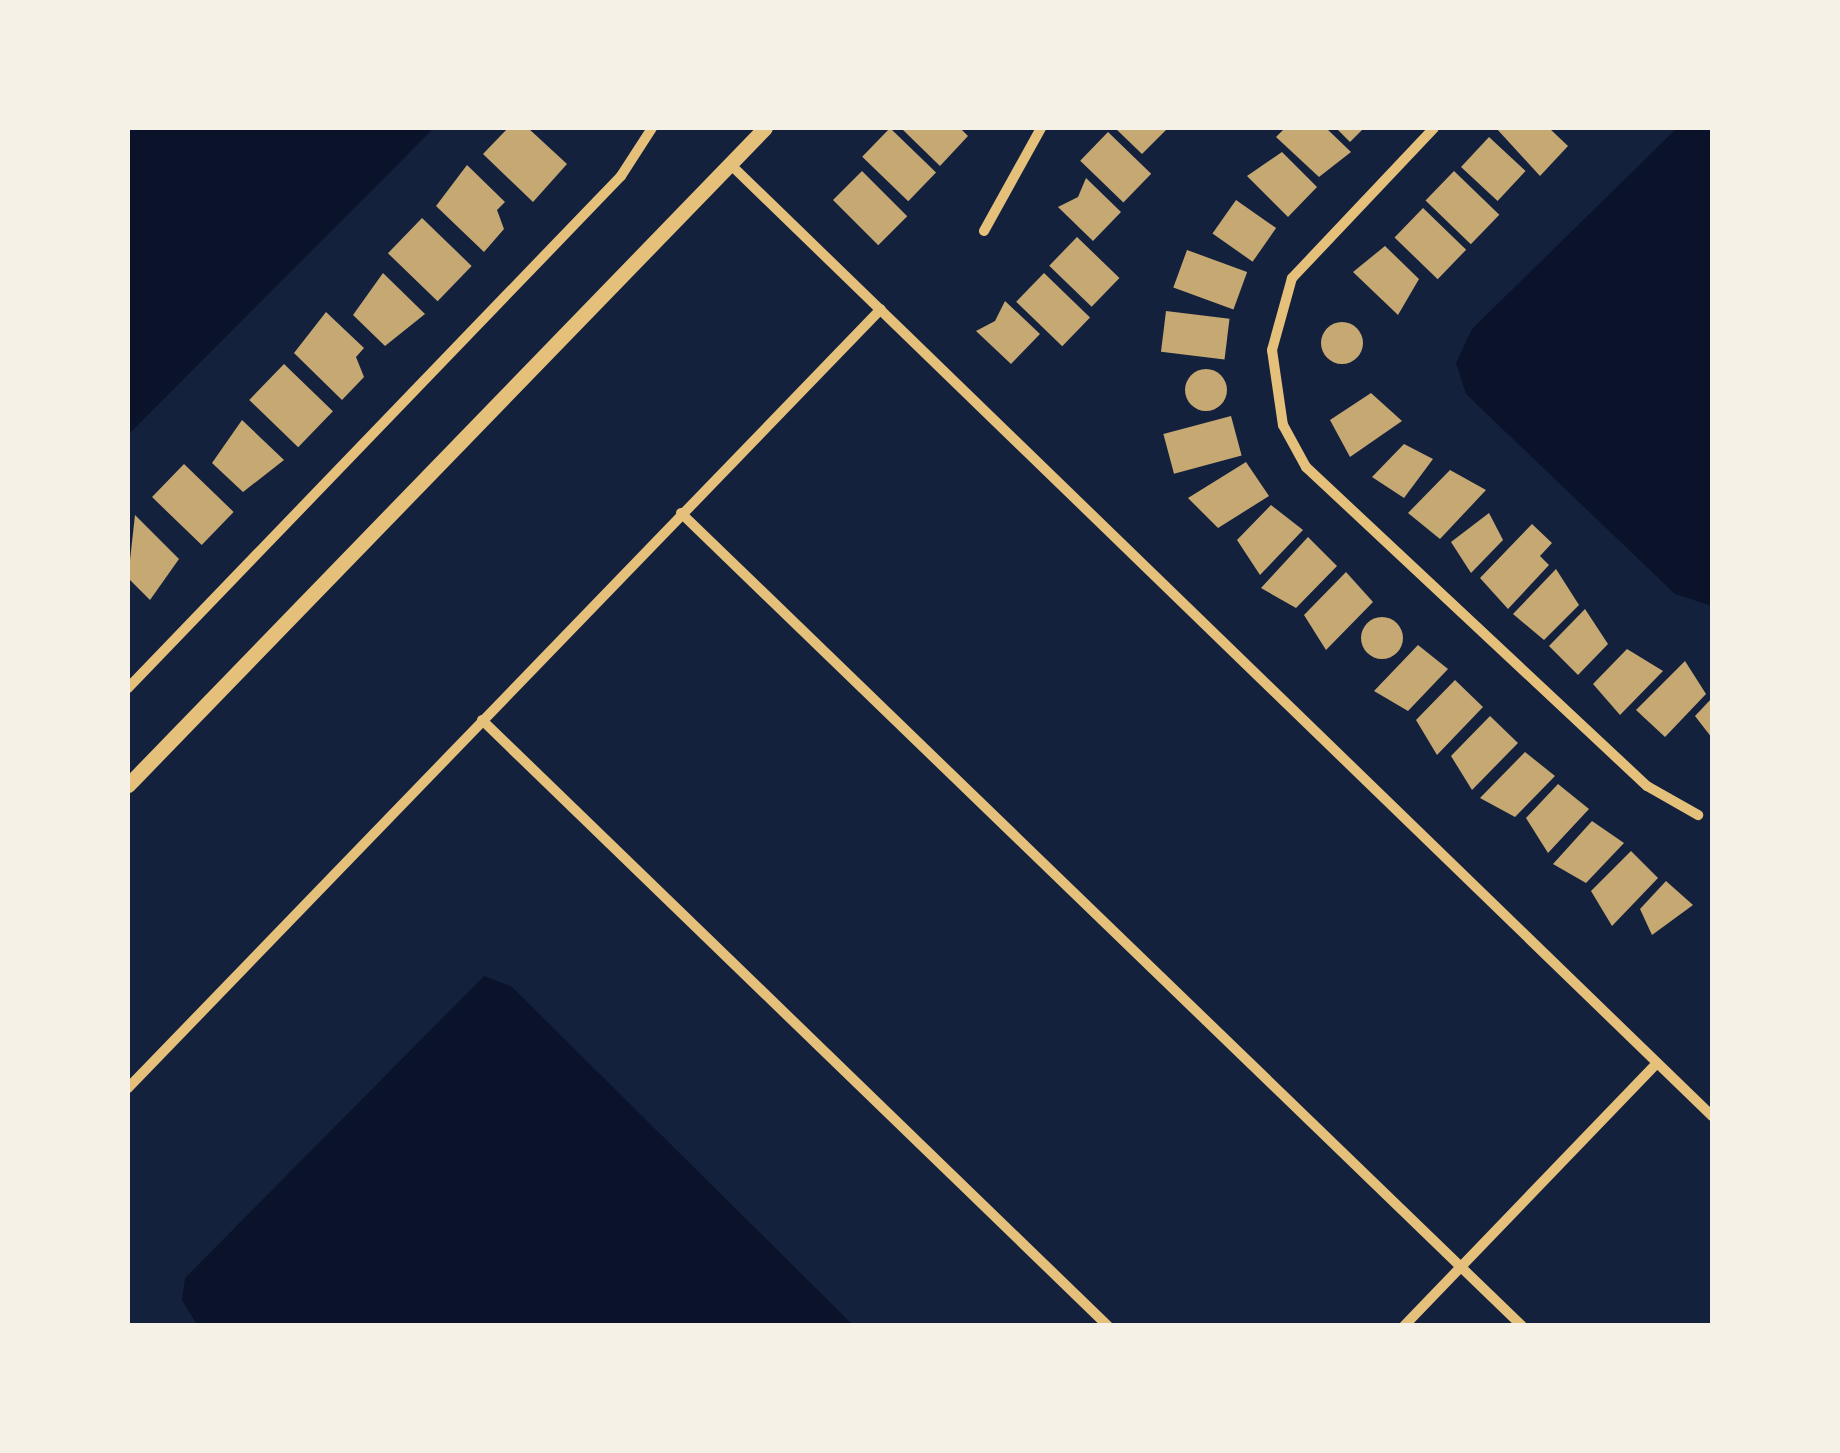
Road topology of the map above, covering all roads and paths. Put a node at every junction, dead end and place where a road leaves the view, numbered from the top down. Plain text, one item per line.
1 (652, 128) edge
2 (765, 128) edge
3 (1042, 128) edge
4 (1434, 128) edge
5 (730, 164) junction
6 (984, 231) dead end
7 (881, 309) junction
8 (681, 513) junction
9 (128, 688) edge
10 (482, 720) junction
11 (128, 785) edge
12 (1698, 815) dead end
13 (1657, 1063) junction
14 (128, 1088) edge
15 (1712, 1116) edge
16 (1462, 1267) junction
17 (1108, 1326) edge
18 (1404, 1326) edge
19 (1522, 1326) edge

1 - 9 street
2 - 5 street
3 - 6 street
4 - 12 street
5 - 7 street
5 - 11 street
7 - 8 street
7 - 13 street
8 - 10 street
8 - 16 street
10 - 14 street
10 - 17 street
13 - 15 street
13 - 16 street
16 - 18 street
16 - 19 street

